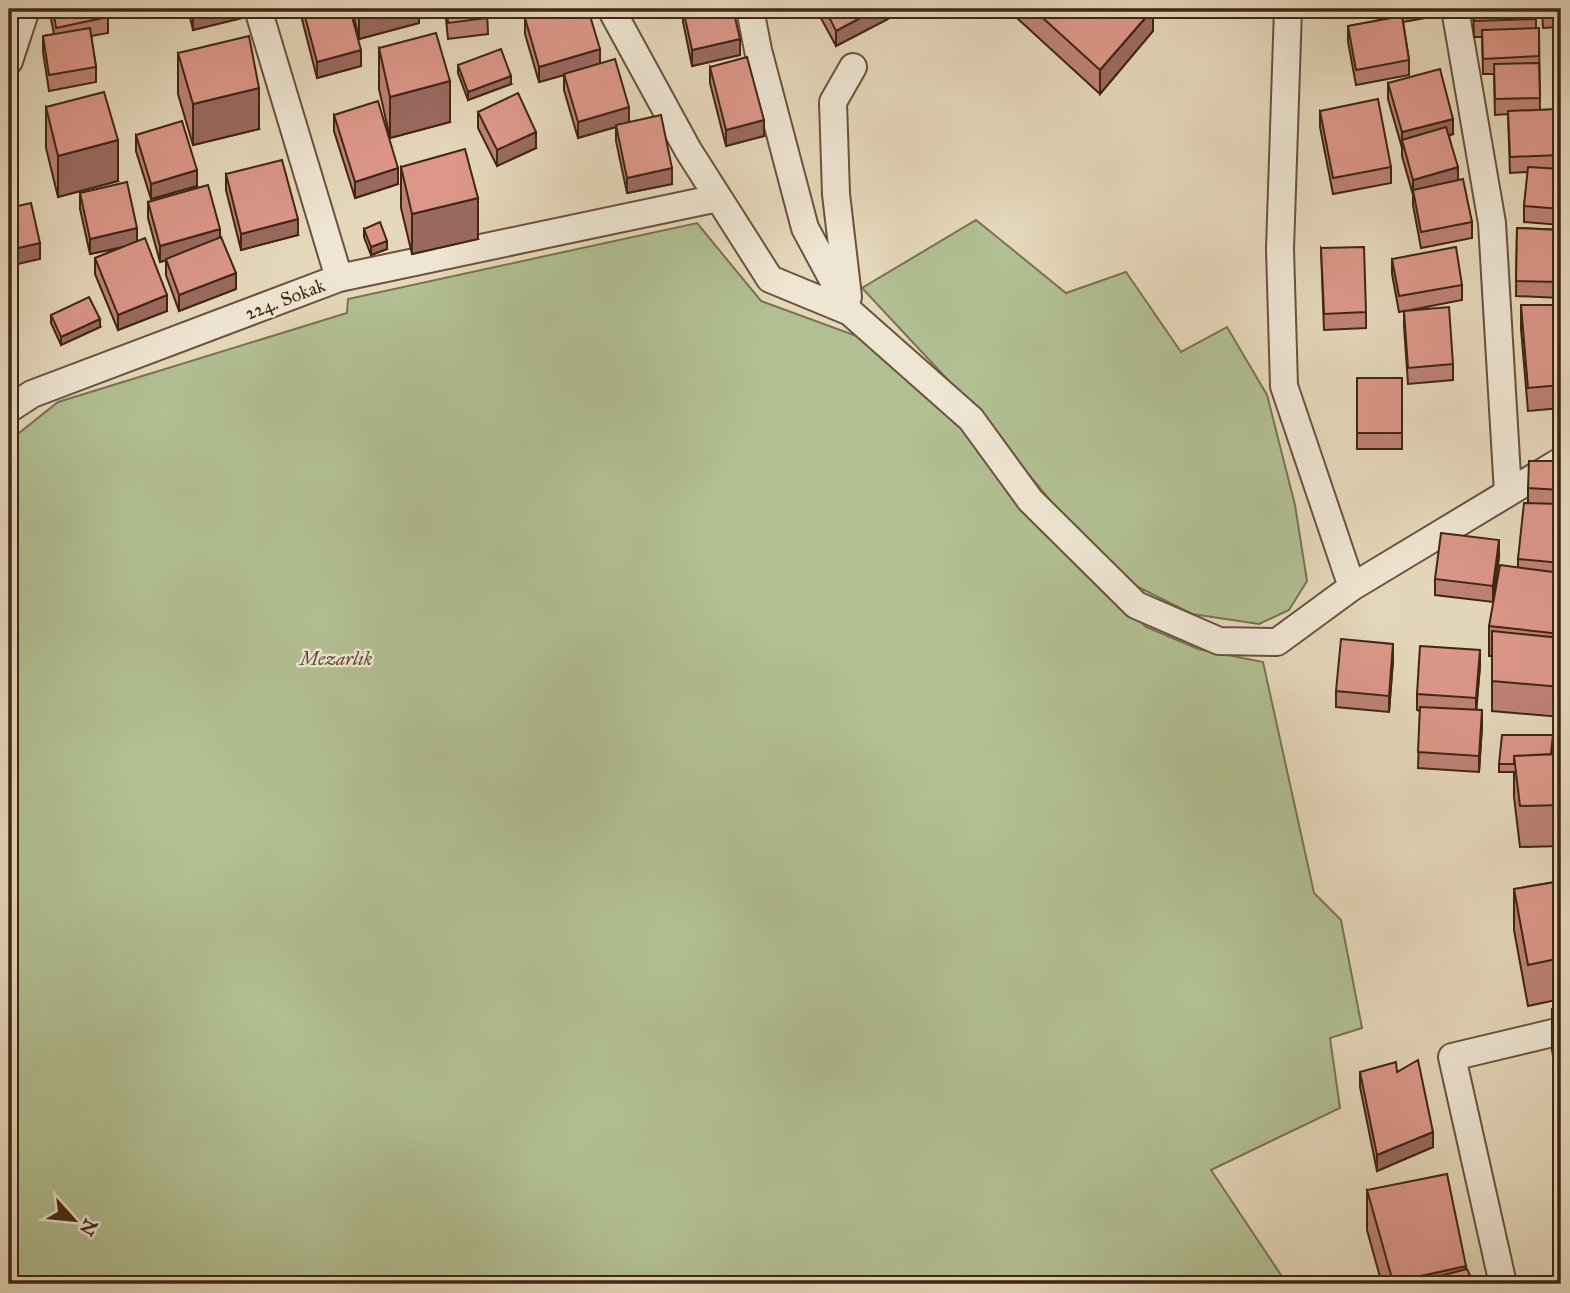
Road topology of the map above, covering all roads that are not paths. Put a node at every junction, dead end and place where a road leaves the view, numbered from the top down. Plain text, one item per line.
1 (26, 9) edge
2 (258, 9) edge
3 (611, 9) edge
4 (750, 9) edge
5 (1288, 9) edge
6 (1455, 9) edge
7 (9, 61) edge
8 (853, 67) dead end
9 (718, 198) junction
10 (339, 278) junction
11 (850, 312) junction
12 (9, 409) edge
13 (1561, 461) edge
14 (1508, 493) junction
15 (1352, 587) junction
16 (1561, 1031) edge
17 (1503, 1284) edge

1 - 7 street
2 - 10 street, 224. Sokak
3 - 9 street
4 - 11 street
5 - 15 street
6 - 14 street
8 - 11 street
9 - 10 street
9 - 11 street
10 - 12 street, 224. Sokak
11 - 15 street
13 - 14 street
14 - 15 street
16 - 17 street

